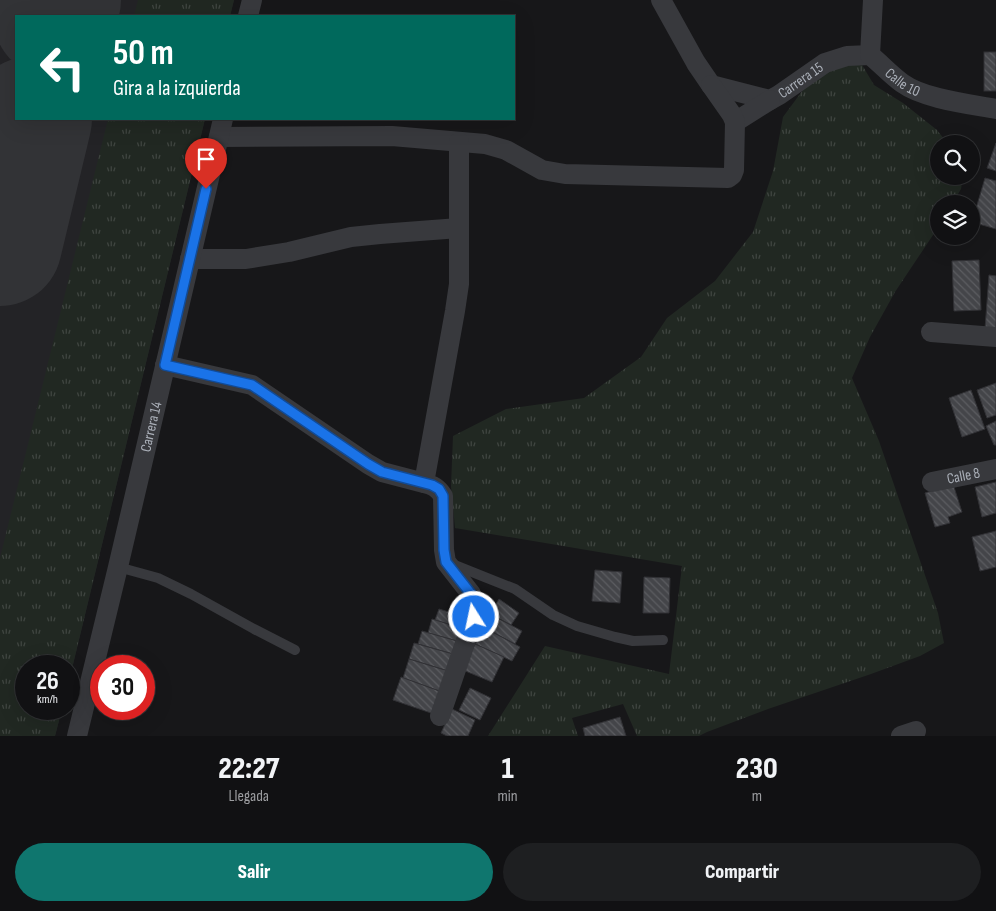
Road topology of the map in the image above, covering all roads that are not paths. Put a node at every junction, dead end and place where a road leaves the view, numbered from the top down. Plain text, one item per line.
1 (252, 0) edge
2 (661, 0) edge
3 (873, 0) edge
4 (248, 15) edge
5 (870, 55) junction
6 (711, 85) junction
7 (770, 100) junction
8 (996, 109) edge
9 (735, 122) junction
10 (221, 128) edge
11 (459, 142) junction
12 (459, 228) junction
13 (190, 259) junction
14 (931, 332) dead end
15 (996, 337) edge
16 (165, 365) junction
17 (996, 469) edge
18 (932, 482) dead end
19 (424, 483) junction
20 (446, 562) junction
21 (118, 567) junction
22 (663, 640) dead end
23 (295, 650) dead end
24 (440, 716) dead end
25 (77, 736) edge

1 - 4 street
2 - 6 street
3 - 5 street
5 - 7 street, Carrera 15
5 - 8 street, Calle 10
6 - 7 street, Carrera 15
6 - 9 street
7 - 9 street
9 - 11 street
10 - 11 street
10 - 13 street, Carrera 14
11 - 12 street
12 - 13 street
12 - 19 street
13 - 16 street, Carrera 14
14 - 15 street
16 - 19 street
16 - 21 street, Carrera 14
17 - 18 street, Calle 8
19 - 20 street
20 - 22 lane
20 - 24 street
21 - 23 lane
21 - 25 street, Carrera 14

